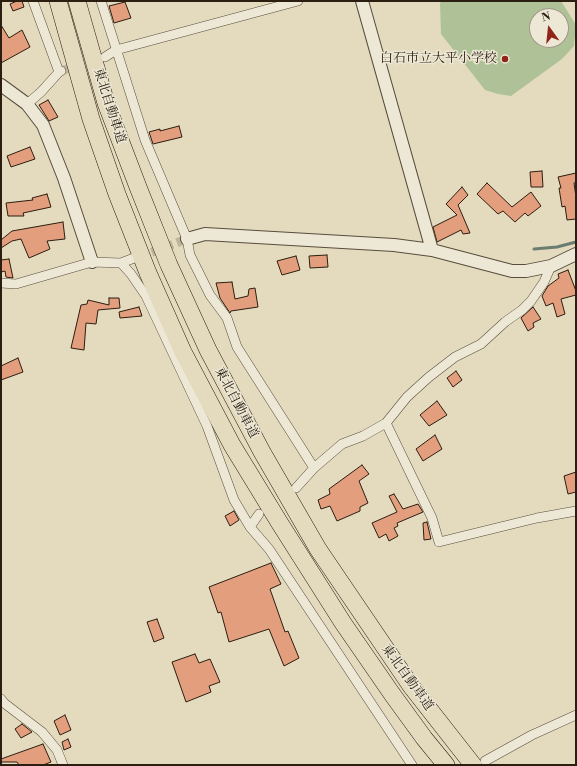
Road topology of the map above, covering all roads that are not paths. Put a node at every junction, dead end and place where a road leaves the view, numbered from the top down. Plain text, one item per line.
1 (33, 1) edge
2 (58, 1) edge
3 (77, 1) edge
4 (101, 1) edge
5 (298, 1) edge
6 (362, 1) edge
7 (116, 50) junction
8 (105, 57) tunnel mouth
9 (1, 85) edge
10 (27, 104) junction
11 (187, 239) junction
12 (432, 250) junction
13 (576, 254) edge
14 (134, 258) tunnel mouth
15 (92, 262) junction
16 (121, 263) junction
17 (551, 266) junction
18 (1, 282) edge
19 (386, 423) junction
20 (314, 468) junction
21 (296, 488) dead end
22 (576, 511) edge
23 (259, 514) dead end
24 (250, 527) junction
25 (1, 699) edge
26 (576, 715) edge
27 (479, 763) edge
28 (63, 765) edge
29 (412, 765) edge
30 (446, 765) edge

1 - 10 street
2 - 30 highway, 東北自動車道
3 - 27 highway, 東北自動車道
4 - 7 street
5 - 7 street
6 - 12 street
7 - 8 street
7 - 11 street
9 - 10 street
10 - 15 street
11 - 12 street
11 - 20 street
12 - 17 street
13 - 17 street
14 - 16 street
15 - 16 street
15 - 18 street
16 - 24 street
17 - 19 street
19 - 20 street
19 - 22 street
20 - 21 street
23 - 24 street
24 - 29 street
25 - 28 street
26 - 27 street

